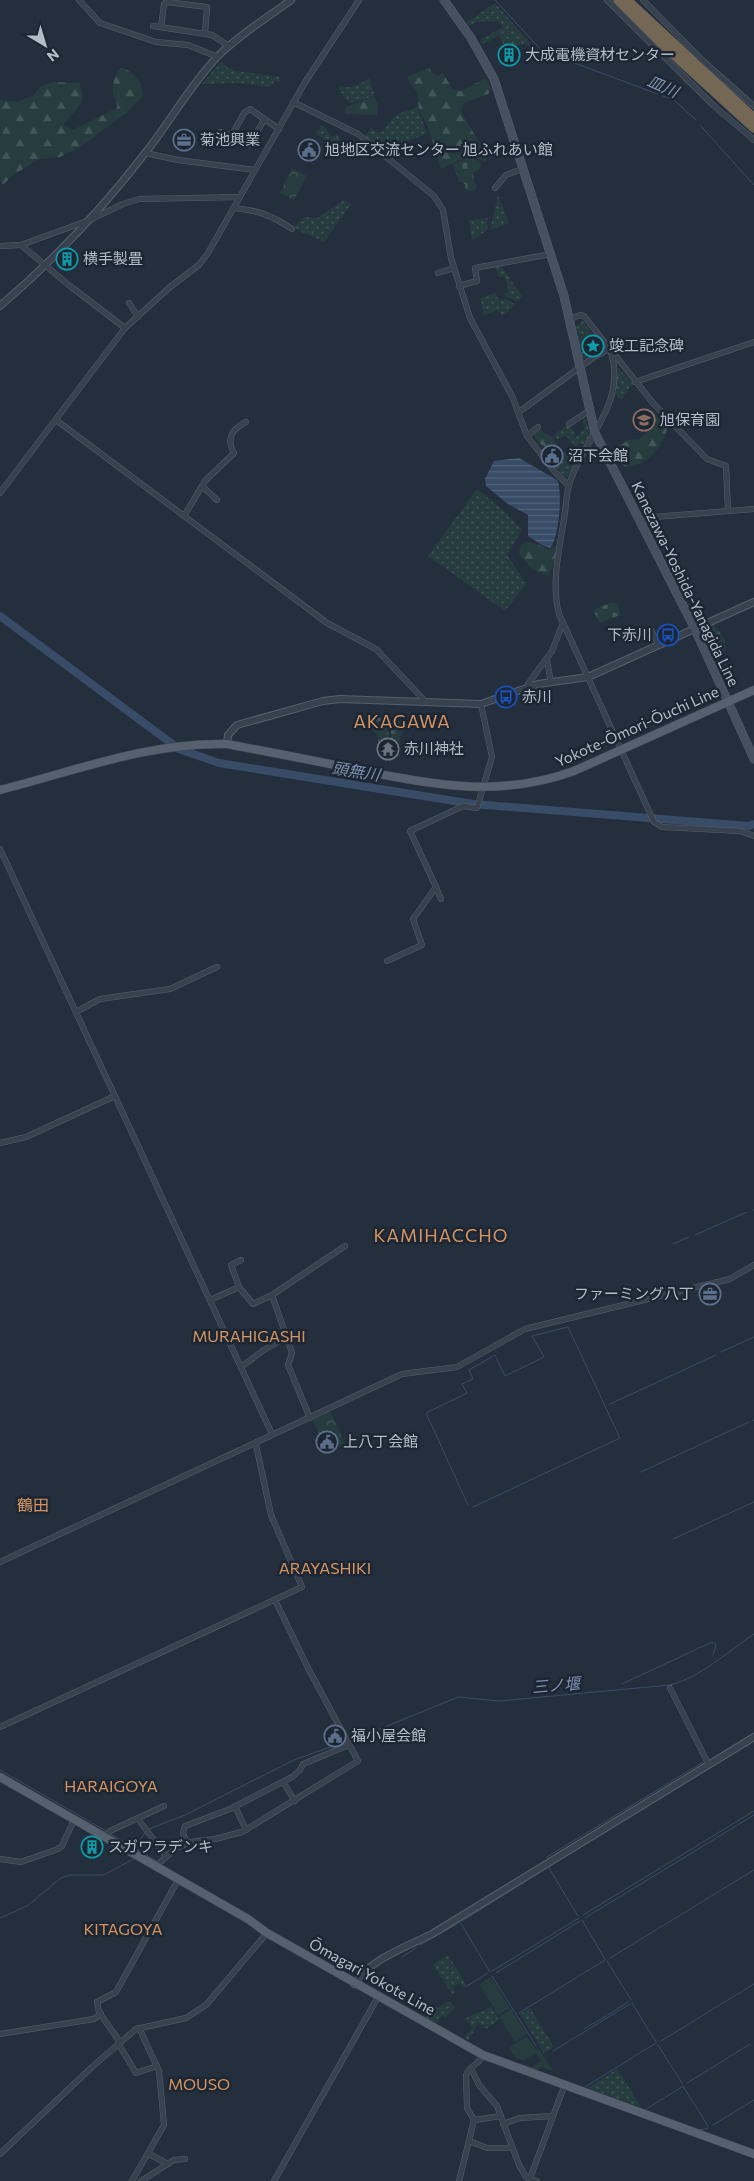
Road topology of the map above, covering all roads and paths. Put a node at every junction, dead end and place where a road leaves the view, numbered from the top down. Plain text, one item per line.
1 (79, 0) edge
2 (291, 0) edge
3 (359, 0) edge
4 (444, 0) edge
5 (607, 0) edge
6 (618, 0) edge
7 (627, 0) edge
8 (642, 0) edge
9 (154, 26) dead end
10 (161, 27) junction
11 (205, 34) junction
12 (229, 46) junction
13 (218, 57) junction
14 (293, 102) junction
15 (754, 106) edge
16 (754, 118) edge
17 (264, 120) junction
18 (754, 128) edge
19 (279, 129) junction
20 (220, 132) dead end
21 (232, 135) junction
22 (754, 140) edge
23 (145, 153) junction
24 (522, 169) junction
25 (255, 170) junction
26 (495, 188) dead end
27 (240, 197) junction
28 (234, 208) junction
29 (87, 221) junction
30 (292, 229) dead end
31 (22, 245) junction
32 (0, 246) edge
33 (551, 254) junction
34 (44, 265) junction
35 (454, 268) junction
36 (438, 273) dead end
37 (459, 286) junction
38 (130, 303) dead end
39 (0, 306) edge
40 (138, 317) junction
41 (570, 318) junction
42 (125, 328) junction
43 (754, 342) edge
44 (610, 350) junction
45 (581, 368) junction
46 (635, 382) junction
47 (590, 410) junction
48 (519, 412) junction
49 (56, 420) junction
50 (246, 422) dead end
51 (570, 424) dead end
52 (538, 427) dead end
53 (595, 434) junction
54 (527, 436) junction
55 (202, 486) junction
56 (569, 486) junction
57 (0, 493) edge
58 (217, 500) dead end
59 (754, 509) edge
60 (728, 510) junction
61 (184, 516) junction
62 (639, 522) junction
63 (754, 602) edge
64 (563, 623) junction
65 (694, 627) junction
66 (651, 630) dead end
67 (658, 644) junction
68 (547, 660) junction
69 (588, 677) junction
70 (552, 683) junction
71 (530, 687) junction
72 (754, 690) edge
73 (425, 701) junction
74 (728, 702) junction
75 (481, 704) junction
76 (227, 744) junction
77 (622, 750) junction
78 (754, 760) edge
79 (482, 788) junction
80 (0, 790) edge
81 (754, 836) edge
82 (0, 849) edge
83 (436, 887) junction
84 (441, 899) dead end
85 (387, 961) dead end
86 (217, 967) dead end
87 (76, 1012) junction
88 (115, 1096) junction
89 (0, 1143) edge
90 (345, 1246) dead end
91 (241, 1260) dead end
92 (754, 1265) edge
93 (239, 1287) junction
94 (272, 1295) junction
95 (210, 1300) junction
96 (287, 1337) junction
97 (241, 1367) junction
98 (310, 1418) junction
99 (272, 1434) junction
100 (258, 1442) junction
101 (0, 1562) edge
102 (275, 1600) junction
103 (670, 1688) dead end
104 (0, 1727) edge
105 (754, 1737) edge
106 (350, 1745) junction
107 (709, 1765) junction
108 (0, 1777) edge
109 (283, 1782) junction
110 (296, 1801) junction
111 (164, 1806) dead end
112 (234, 1806) junction
113 (138, 1819) junction
114 (74, 1820) junction
115 (246, 1830) junction
116 (104, 1837) junction
117 (187, 1844) junction
118 (166, 1856) junction
119 (0, 1859) edge
120 (156, 1866) junction
121 (178, 1880) junction
122 (267, 1933) junction
123 (354, 1984) junction
124 (378, 1997) junction
125 (101, 2014) junction
126 (139, 2028) junction
127 (0, 2034) edge
128 (119, 2042) junction
129 (483, 2055) junction
130 (157, 2066) junction
131 (471, 2068) junction
132 (565, 2084) junction
133 (501, 2116) junction
134 (553, 2116) junction
135 (474, 2120) junction
136 (503, 2124) junction
137 (469, 2140) junction
138 (511, 2148) junction
139 (0, 2154) edge
140 (149, 2154) junction
141 (754, 2154) edge
142 (185, 2158) dead end
143 (168, 2164) junction
144 (530, 2180) edge
145 (132, 2181) edge
146 (141, 2181) edge
147 (274, 2181) edge
148 (459, 2181) edge
149 (537, 2181) edge

1 - 13 street
2 - 12 street
3 - 14 street
4 - 24 main road, Kanezawa-Yoshida-Yanagida Line
5 - 22 street
6 - 18 highway
7 - 16 highway
8 - 15 street
9 - 10 street
10 - 11 street
10 - 11 street
11 - 12 street
12 - 13 street
13 - 23 street
14 - 19 street
14 - 35 street
17 - 19 street
17 - 21 street
17 - 21 street
19 - 25 street
20 - 21 street
23 - 25 street
23 - 29 street
24 - 26 street
24 - 33 main road, Kanezawa-Yoshida-Yanagida Line
25 - 27 street
27 - 28 street
27 - 29 street
28 - 30 street
28 - 40 street
29 - 31 street
29 - 34 street
31 - 32 street
31 - 34 street
33 - 37 street
33 - 41 main road, Kanezawa-Yoshida-Yanagida Line
34 - 39 street
34 - 42 street
35 - 36 street
35 - 37 street
37 - 48 street
38 - 40 street
40 - 42 street
41 - 44 street
41 - 45 main road, Kanezawa-Yoshida-Yanagida Line
42 - 49 street
43 - 46 street
44 - 45 street
44 - 46 street
44 - 53 street
45 - 47 main road, Kanezawa-Yoshida-Yanagida Line
45 - 48 street
46 - 60 street
47 - 51 street
47 - 53 main road, Kanezawa-Yoshida-Yanagida Line
48 - 54 street
49 - 57 street
49 - 61 street
50 - 55 street
52 - 54 street
53 - 56 street
53 - 62 main road, Kanezawa-Yoshida-Yanagida Line
54 - 56 street
55 - 58 street
55 - 61 street
56 - 64 street
59 - 60 street
60 - 62 street
61 - 73 street
62 - 65 main road, Kanezawa-Yoshida-Yanagida Line
63 - 65 street
64 - 68 street
64 - 69 street
65 - 67 street
65 - 74 main road, Kanezawa-Yoshida-Yanagida Line
66 - 67 street
67 - 69 street
68 - 70 street
68 - 71 street
69 - 70 street
69 - 77 street
70 - 71 street
71 - 75 street
72 - 74 main road, Yokote-Ōmori-Ōuchi Line
73 - 75 street
73 - 76 street
74 - 77 main road, Yokote-Ōmori-Ōuchi Line
74 - 78 main road, Kanezawa-Yoshida-Yanagida Line
75 - 79 street
76 - 79 main road, Yokote-Ōmori-Ōuchi Line
76 - 80 main road, Yokote-Ōmori-Ōuchi Line
77 - 79 main road, Yokote-Ōmori-Ōuchi Line
77 - 81 street
79 - 83 street
82 - 87 street
83 - 84 street
83 - 85 street
86 - 87 street
87 - 88 street
88 - 89 street
88 - 95 street
90 - 94 street
91 - 93 street
92 - 98 street
93 - 94 street
93 - 95 street
94 - 96 street
95 - 97 street
96 - 97 street
96 - 98 street
97 - 99 street
98 - 99 street
99 - 100 street
100 - 101 street
100 - 102 street
102 - 104 street
102 - 106 street
103 - 107 street
105 - 107 street
106 - 109 street
106 - 110 street
107 - 123 street
108 - 114 main road, Ōmagari Yokote Line
109 - 110 street
109 - 112 street
110 - 115 street
111 - 113 street
112 - 115 street
112 - 117 street
113 - 116 street
113 - 118 street
114 - 116 main road, Ōmagari Yokote Line
114 - 119 street
115 - 117 street
116 - 120 main road, Ōmagari Yokote Line
117 - 118 street
118 - 120 street
120 - 121 main road, Ōmagari Yokote Line
121 - 122 main road, Ōmagari Yokote Line
121 - 125 street
122 - 123 main road, Ōmagari Yokote Line
122 - 126 street
123 - 124 main road, Ōmagari Yokote Line
124 - 129 main road, Ōmagari Yokote Line
124 - 147 street
125 - 127 street
125 - 128 street
126 - 128 street
126 - 130 street
128 - 130 street
128 - 139 street
129 - 131 street
129 - 132 main road, Ōmagari Yokote Line
130 - 140 street
131 - 133 street
131 - 135 street
132 - 134 street
132 - 141 main road, Ōmagari Yokote Line
133 - 135 street
133 - 136 street
134 - 136 street
134 - 144 street
135 - 137 street
136 - 138 street
137 - 138 street
137 - 148 street
138 - 144 street
140 - 143 street
140 - 145 street
142 - 143 street
143 - 146 street
144 - 149 street

